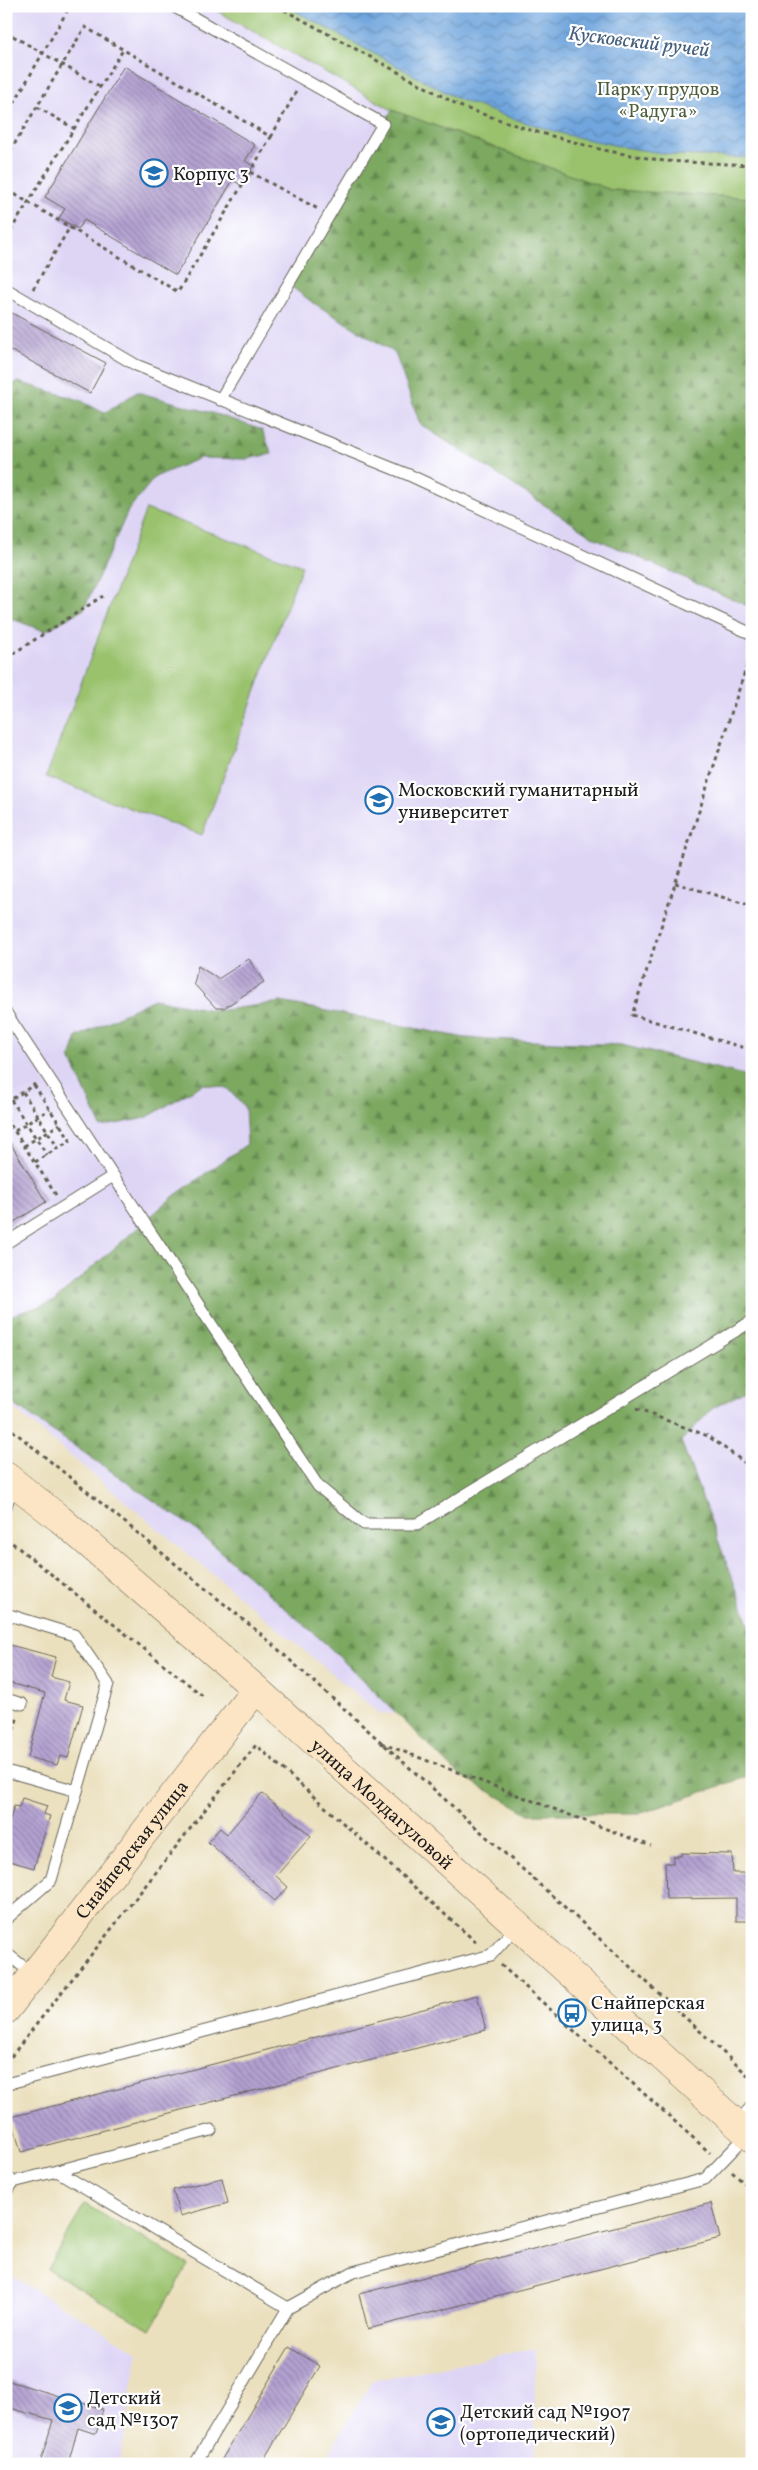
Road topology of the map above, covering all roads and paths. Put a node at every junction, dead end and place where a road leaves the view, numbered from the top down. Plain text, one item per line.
1 (70, 6) edge
2 (173, 6) edge
3 (277, 6) edge
4 (6, 32) edge
5 (124, 50) junction
6 (43, 54) junction
7 (63, 65) junction
8 (303, 80) junction
9 (101, 86) junction
10 (37, 107) junction
11 (6, 117) edge
12 (74, 128) junction
13 (271, 138) junction
14 (6, 158) edge
15 (752, 165) edge
16 (250, 172) junction
17 (6, 189) edge
18 (28, 202) junction
19 (329, 216) junction
20 (70, 227) junction
21 (6, 238) edge
22 (6, 288) edge
23 (26, 300) junction
24 (220, 400) junction
25 (103, 596) dead end
26 (752, 634) edge
27 (752, 650) edge
28 (6, 658) edge
29 (675, 883) junction
30 (752, 906) edge
31 (6, 1013) edge
32 (752, 1050) edge
33 (48, 1076) junction
34 (34, 1085) junction
35 (23, 1092) junction
36 (11, 1100) junction
37 (64, 1100) junction
38 (6, 1103) edge
39 (49, 1109) junction
40 (74, 1115) junction
41 (38, 1116) junction
42 (6, 1118) edge
43 (26, 1123) junction
44 (59, 1124) junction
45 (15, 1131) junction
46 (48, 1131) junction
47 (84, 1131) junction
48 (36, 1139) junction
49 (70, 1140) junction
50 (24, 1146) junction
51 (58, 1148) junction
52 (46, 1155) junction
53 (35, 1162) junction
54 (113, 1176) junction
55 (64, 1207) junction
56 (6, 1243) edge
57 (752, 1321) edge
58 (618, 1402) junction
59 (6, 1425) edge
60 (752, 1468) edge
61 (752, 1480) edge
62 (9, 1488) edge
63 (6, 1538) edge
64 (6, 1614) edge
65 (256, 1689) junction
66 (203, 1696) dead end
67 (6, 1699) edge
68 (22, 1704) joint
69 (379, 1742) junction
70 (6, 1753) edge
71 (6, 1771) edge
72 (77, 1791) junction
73 (652, 1846) dead end
74 (6, 1919) edge
75 (517, 1926) junction
76 (6, 1953) edge
77 (491, 1955) junction
78 (34, 1975) junction
79 (6, 2010) edge
80 (6, 2063) edge
81 (752, 2079) edge
82 (6, 2084) edge
83 (747, 2126) edge
84 (211, 2130) dead end
85 (721, 2162) junction
86 (57, 2170) junction
87 (10, 2179) edge
88 (752, 2190) edge
89 (6, 2194) edge
90 (288, 2308) junction
91 (195, 2464) edge

1 - 6 path
2 - 8 lane
3 - 15 path
4 - 6 path
5 - 7 path
5 - 9 path
5 - 13 path
6 - 7 path
6 - 11 path
7 - 9 path
7 - 10 path
8 - 13 path
8 - 19 lane
9 - 12 path
10 - 12 path
10 - 14 path
12 - 18 path
13 - 16 path
16 - 19 path
16 - 20 path
17 - 18 path
18 - 20 path
18 - 21 path
19 - 24 lane
20 - 23 path
22 - 23 lane
23 - 24 lane
24 - 26 lane
25 - 28 path
27 - 29 path
29 - 30 path
29 - 32 path
31 - 33 lane
33 - 34 path
33 - 37 lane
34 - 35 path
34 - 39 path
35 - 36 path
35 - 41 path
36 - 38 path
36 - 43 path
37 - 39 path
37 - 40 lane
39 - 41 path
39 - 44 path
40 - 44 path
40 - 47 lane
41 - 43 path
41 - 46 path
42 - 45 path
43 - 45 path
43 - 48 path
44 - 46 path
44 - 49 path
45 - 50 path
46 - 48 path
46 - 51 path
47 - 49 path
47 - 54 lane
48 - 50 path
48 - 52 path
49 - 51 path
50 - 53 path
51 - 52 path
52 - 53 path
53 - 55 path
54 - 55 lane
54 - 58 lane
55 - 56 lane
57 - 58 lane
58 - 60 path
59 - 69 path
60 - 61 path
62 - 65 street, улица Молдагуловой
63 - 66 path
64 - 72 lane
65 - 75 street, улица Молдагуловой
65 - 78 street, Снайперская улица
67 - 68 lane
68 - 70 path
69 - 73 path
69 - 81 path
71 - 72 lane
72 - 74 lane
75 - 77 lane
75 - 83 street, улица Молдагуловой
76 - 78 lane
77 - 80 path
77 - 82 lane
77 - 85 path
78 - 79 street, Снайперская улица
83 - 85 lane
84 - 86 lane
85 - 88 path
85 - 90 lane
86 - 87 lane
86 - 90 lane
87 - 89 lane
90 - 91 lane

